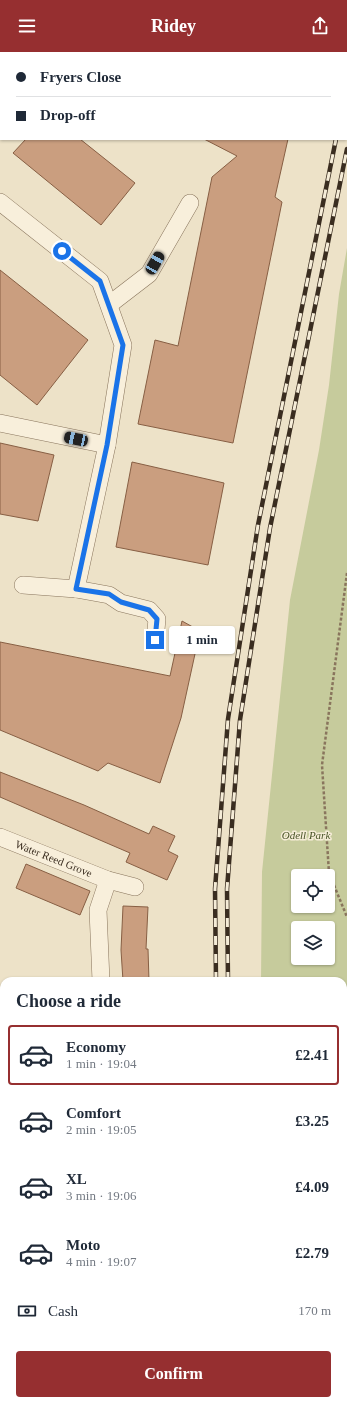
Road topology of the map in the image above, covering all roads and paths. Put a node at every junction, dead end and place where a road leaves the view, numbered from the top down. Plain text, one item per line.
1 (0, 202) edge
2 (190, 203) dead end
3 (110, 304) junction
4 (0, 423) edge
5 (107, 445) junction
6 (347, 573) edge
7 (22, 585) dead end
8 (76, 589) junction
9 (155, 640) dead end
10 (0, 837) edge
11 (108, 880) junction
12 (135, 887) dead end
13 (347, 917) edge
14 (101, 977) edge

1 - 3 street
2 - 3 street
3 - 5 street
4 - 5 street
5 - 8 street
6 - 13 path
7 - 8 street
8 - 9 street
10 - 11 street, Water Reed Grove
11 - 12 street, Water Reed Grove
11 - 14 street

